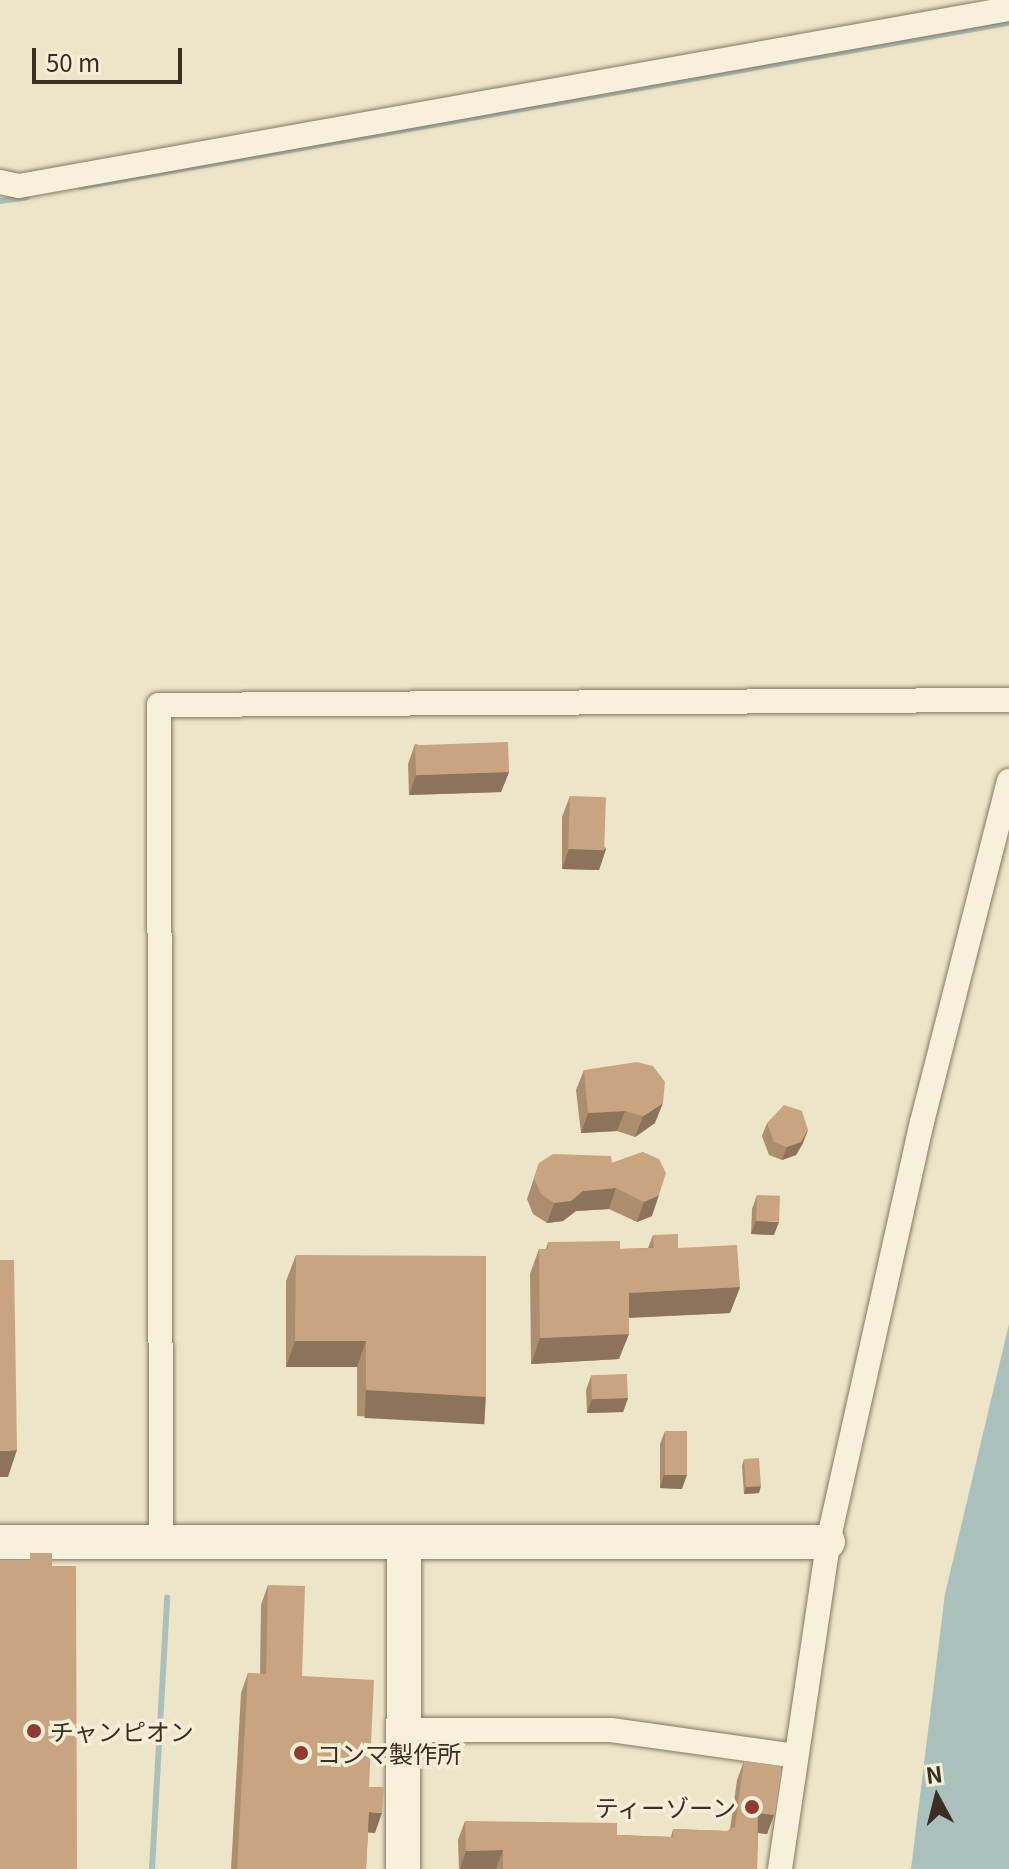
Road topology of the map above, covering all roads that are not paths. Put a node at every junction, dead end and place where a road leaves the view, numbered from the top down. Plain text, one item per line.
1 (1009, 9) edge
2 (0, 182) edge
3 (1009, 700) edge
4 (1009, 781) edge
5 (161, 1541) junction
6 (0, 1542) edge
7 (404, 1542) junction
8 (828, 1542) junction
9 (404, 1730) junction
10 (795, 1756) junction
11 (403, 1869) edge
12 (780, 1869) edge

1 - 2 street
3 - 5 street
4 - 8 street
5 - 6 street
5 - 7 street
7 - 8 street
7 - 9 street
8 - 10 street
9 - 10 street
9 - 11 street
10 - 12 street

